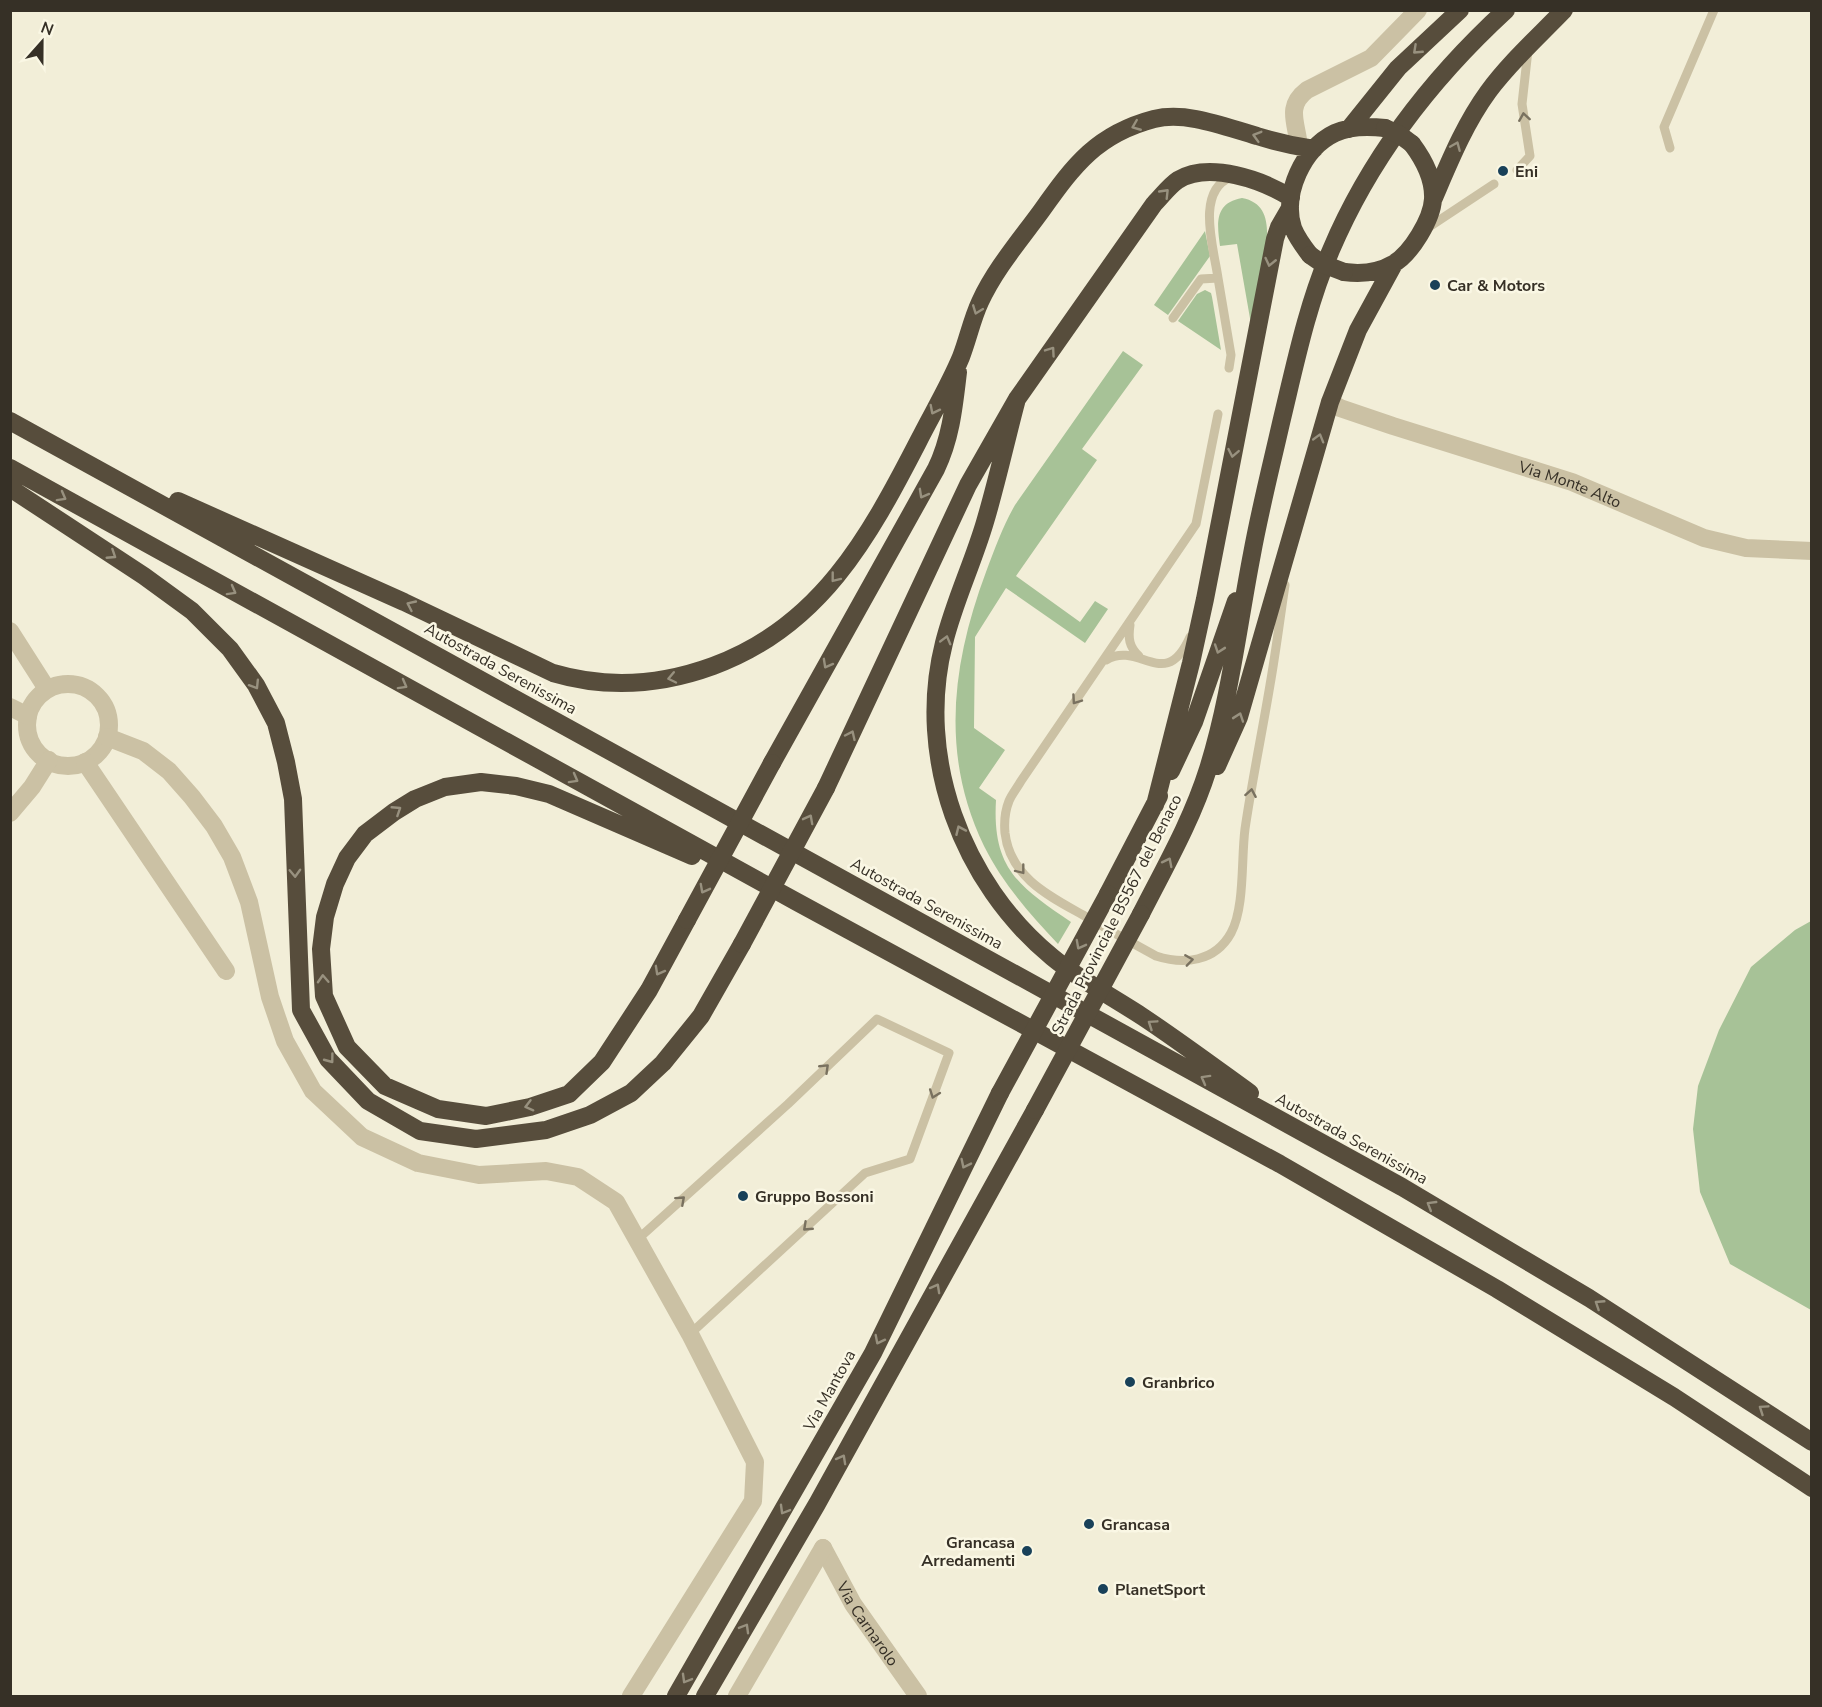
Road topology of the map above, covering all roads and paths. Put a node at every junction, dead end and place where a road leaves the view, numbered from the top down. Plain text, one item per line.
1 (1418, 10) edge
2 (1460, 10) edge
3 (1506, 10) edge
4 (1564, 10) edge
5 (1714, 10) edge
6 (1529, 46) junction
7 (1348, 129) junction
8 (1306, 148) junction
9 (1670, 148) dead end
10 (1517, 170) dead end
11 (1239, 176) junction
12 (1494, 184) dead end
13 (1433, 200) junction
14 (1291, 203) junction
15 (1421, 232) junction
16 (1394, 264) junction
17 (1218, 278) junction
18 (1173, 318) dead end
19 (960, 358) junction
20 (1229, 368) dead end
21 (1017, 399) junction
22 (1330, 402) junction
23 (1218, 414) dead end
24 (10, 421) edge
25 (58, 447) junction
26 (10, 468) edge
27 (10, 488) edge
28 (1298, 512) junction
29 (1812, 551) edge
30 (1252, 554) junction
31 (1205, 599) junction
32 (1133, 618) junction
33 (10, 631) edge
34 (1141, 659) junction
35 (1098, 667) junction
36 (47, 689) junction
37 (10, 707) edge
38 (28, 716) junction
39 (107, 737) junction
40 (49, 760) junction
41 (85, 762) junction
42 (1155, 805) junction
43 (1195, 807) junction
44 (10, 813) edge
45 (797, 902) junction
46 (226, 971) dead end
47 (1000, 1093) joint
48 (1320, 1143) junction
49 (638, 1239) junction
50 (690, 1334) junction
51 (1812, 1442) edge
52 (1812, 1488) edge
53 (631, 1696) edge
54 (676, 1696) edge
55 (705, 1696) edge
56 (737, 1696) edge
57 (918, 1696) edge

1 - 8 street
2 -> 7 highway
3 - 30 highway, Strada Provinciale BS567 del Benaco
4 - 6 highway
5 - 9 lane
10 -> 6 lane
13 -> 6 highway
7 - 8 highway
7 - 13 highway, bridge
8 - 14 highway
8 -> 19 highway
11 - 14 highway
11 - 17 lane
21 -> 11 highway
12 - 15 lane
13 - 15 highway
14 - 16 highway, bridge
14 -> 31 highway
15 - 16 highway
16 - 22 highway
17 - 18 lane
17 - 20 lane
19 -> 25 highway
19 -> 45 highway, bridge
27 -> 21 highway, bridge
48 -> 21 highway
28 -> 22 highway
22 - 29 street, Via Monte Alto
23 - 32 lane
24 - 25 highway, Autostrada Serenissima
48 -> 25 highway, Autostrada Serenissima
26 -> 45 highway
35 -> 28 lane
43 -> 28 highway
30 -> 42 highway, Strada Provinciale BS567 del Benaco
30 - 43 highway, Strada Provinciale BS567 del Benaco
31 - 34 lane
31 - 42 highway
32 - 34 lane
32 - 35 lane
33 - 36 street
34 - 35 lane
36 - 38 street
36 - 39 street
37 - 38 street
38 - 40 street
39 - 41 street
39 - 49 street
40 - 41 street
40 - 44 street
41 - 46 street
42 -> 47 highway, Strada Provinciale BS567 del Benaco, bridge
55 -> 43 highway, Strada Provinciale BS567 del Benaco, bridge
45 - 52 highway
47 -> 54 highway, Via Mantova
51 -> 48 highway, Autostrada Serenissima
49 - 50 street
49 -> 50 lane
50 - 53 street
56 - 57 street, Via Carnarolo

